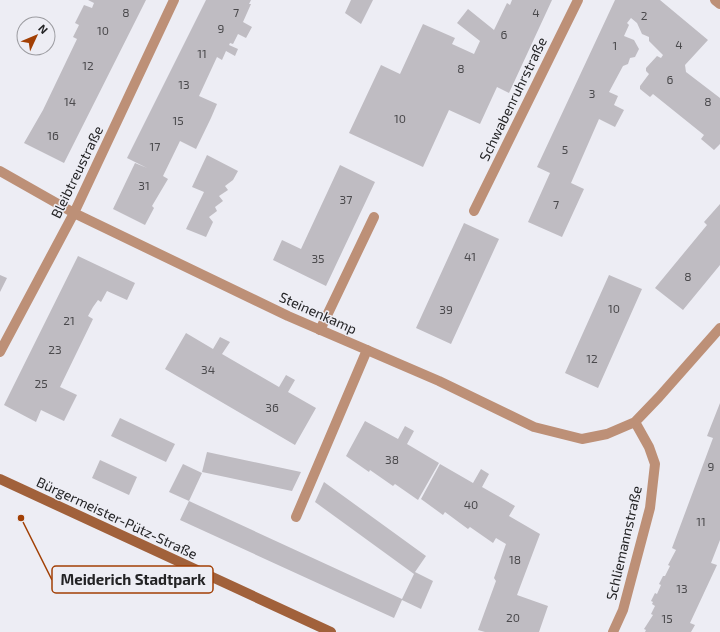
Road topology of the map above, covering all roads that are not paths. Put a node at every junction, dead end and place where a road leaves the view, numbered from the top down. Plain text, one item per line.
1 (174, 0) edge
2 (578, 0) edge
3 (715, 0) edge
4 (720, 4) edge
5 (0, 171) edge
6 (474, 211) dead end
7 (74, 213) junction
8 (374, 217) dead end
9 (720, 328) edge
10 (320, 330) junction
11 (367, 350) junction
12 (0, 352) edge
13 (635, 422) junction
14 (0, 479) edge
15 (296, 516) dead end
16 (331, 632) edge
17 (613, 632) edge

1 - 7 street, Bleibtreustraße
2 - 6 street, Schwabenruhrstraße
3 - 4 street
5 - 7 street, Steinenkamp
7 - 10 street, Steinenkamp
7 - 12 street, Bleibtreustraße
8 - 10 street
9 - 13 street
10 - 11 street, Steinenkamp
11 - 13 street, Steinenkamp
11 - 15 street
13 - 17 street, Schliemannstraße
14 - 16 main road, Bürgermeister-Pütz-Straße

